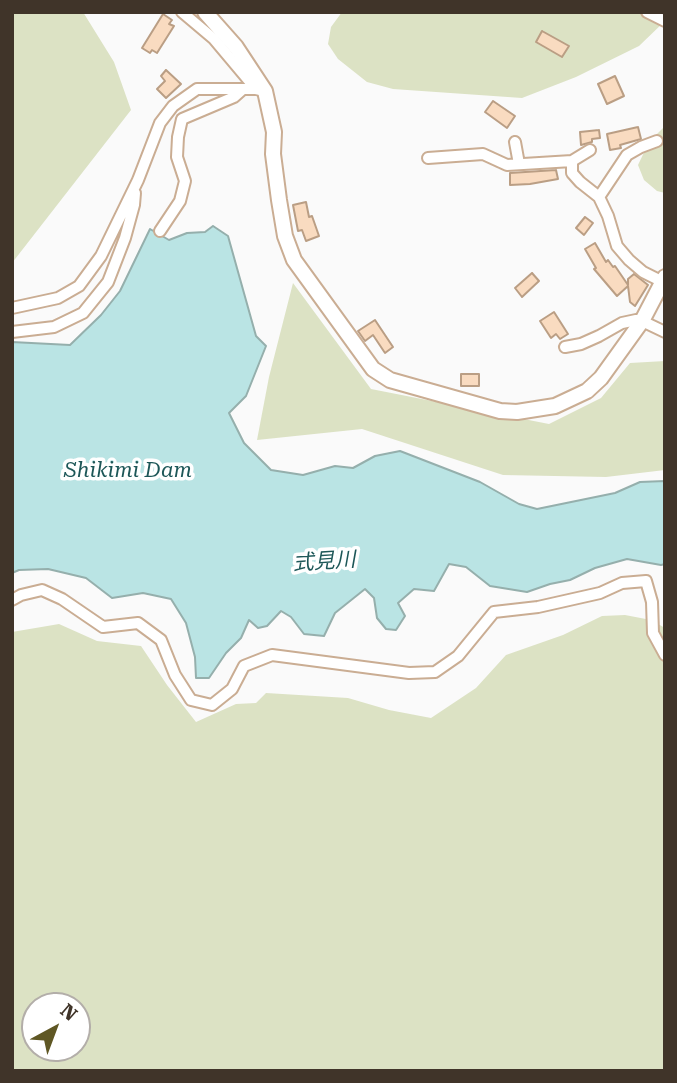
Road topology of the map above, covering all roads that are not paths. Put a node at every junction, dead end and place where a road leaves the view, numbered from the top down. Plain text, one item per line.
1 (182, 12) edge
2 (205, 12) edge
3 (647, 12) edge
4 (665, 21) edge
5 (243, 89) junction
6 (260, 90) junction
7 (657, 141) dead end
8 (515, 142) dead end
9 (590, 150) dead end
10 (428, 158) dead end
11 (572, 161) junction
12 (519, 164) junction
13 (135, 187) junction
14 (599, 197) junction
15 (160, 231) dead end
16 (664, 279) edge
17 (12, 308) edge
18 (642, 321) junction
19 (12, 332) edge
20 (665, 332) edge
21 (565, 347) dead end
22 (12, 600) edge
23 (665, 655) edge

1 - 6 street
2 - 6 street
3 - 4 street
5 - 6 street
5 - 13 street
5 - 15 street
6 - 18 street
7 - 14 street
8 - 12 street
9 - 11 street
10 - 12 street
11 - 12 street
11 - 14 street
13 - 17 street
13 - 19 street
14 - 16 street
16 - 18 street
18 - 20 street
18 - 21 street
22 - 23 street

